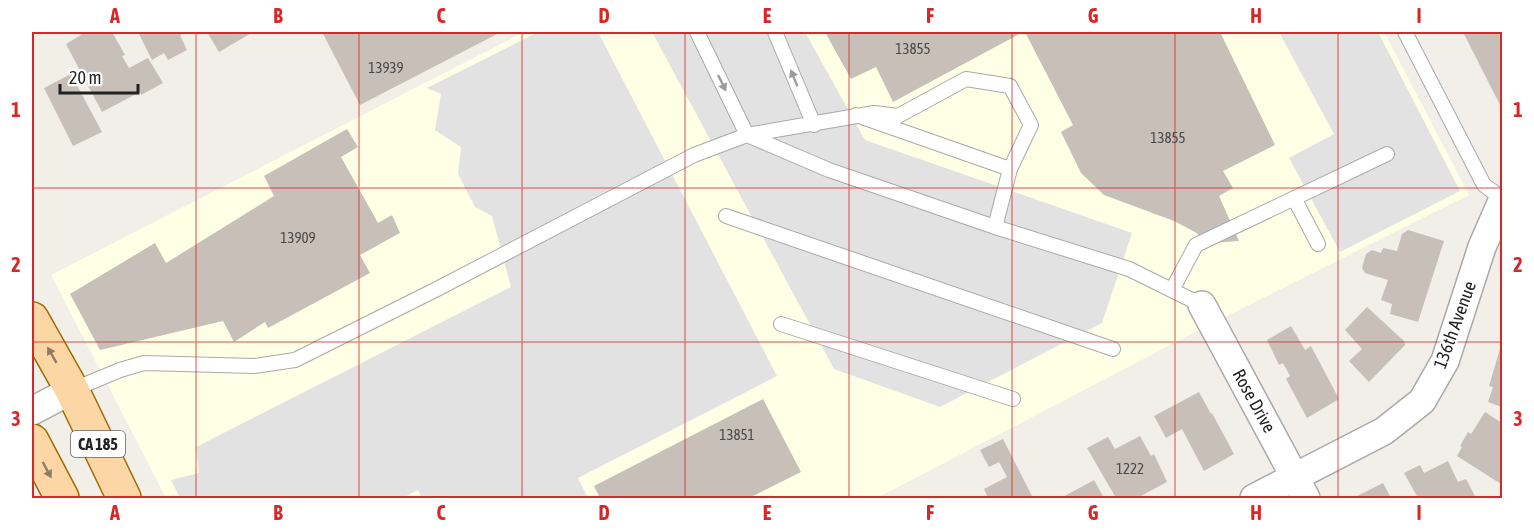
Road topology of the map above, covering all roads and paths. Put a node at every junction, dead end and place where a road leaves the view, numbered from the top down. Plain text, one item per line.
1 (697, 32) edge
2 (775, 32) edge
3 (1405, 32) edge
4 (856, 115) junction
5 (814, 125) junction
6 (747, 135) junction
7 (1387, 154) dead end
8 (1010, 169) junction
9 (1294, 198) junction
10 (1503, 200) edge
11 (726, 216) dead end
12 (995, 227) junction
13 (1318, 244) dead end
14 (1172, 290) junction
15 (1202, 305) joint
16 (32, 319) edge
17 (782, 324) dead end
18 (1113, 349) dead end
19 (72, 390) junction
20 (1013, 399) dead end
21 (32, 411) edge
22 (32, 441) edge
23 (1300, 487) edge
24 (62, 498) edge
25 (124, 498) edge
26 (1254, 498) edge

1 -> 6 lane
5 -> 2 lane
3 - 10 lane
4 - 5 lane
4 - 8 lane
4 - 8 lane
5 - 6 lane
6 - 12 lane
6 - 19 lane
7 - 9 lane
8 - 12 lane
9 - 13 lane
9 - 14 lane
10 - 23 street, 136th Avenue
11 - 18 lane
12 - 14 lane
14 - 15 lane
15 - 23 street, Rose Drive
19 -> 16 main road, CA 185
17 - 20 lane
19 - 21 street
19 - 25 main road, CA 185
22 -> 24 main road
23 - 26 street, 136th Avenue

